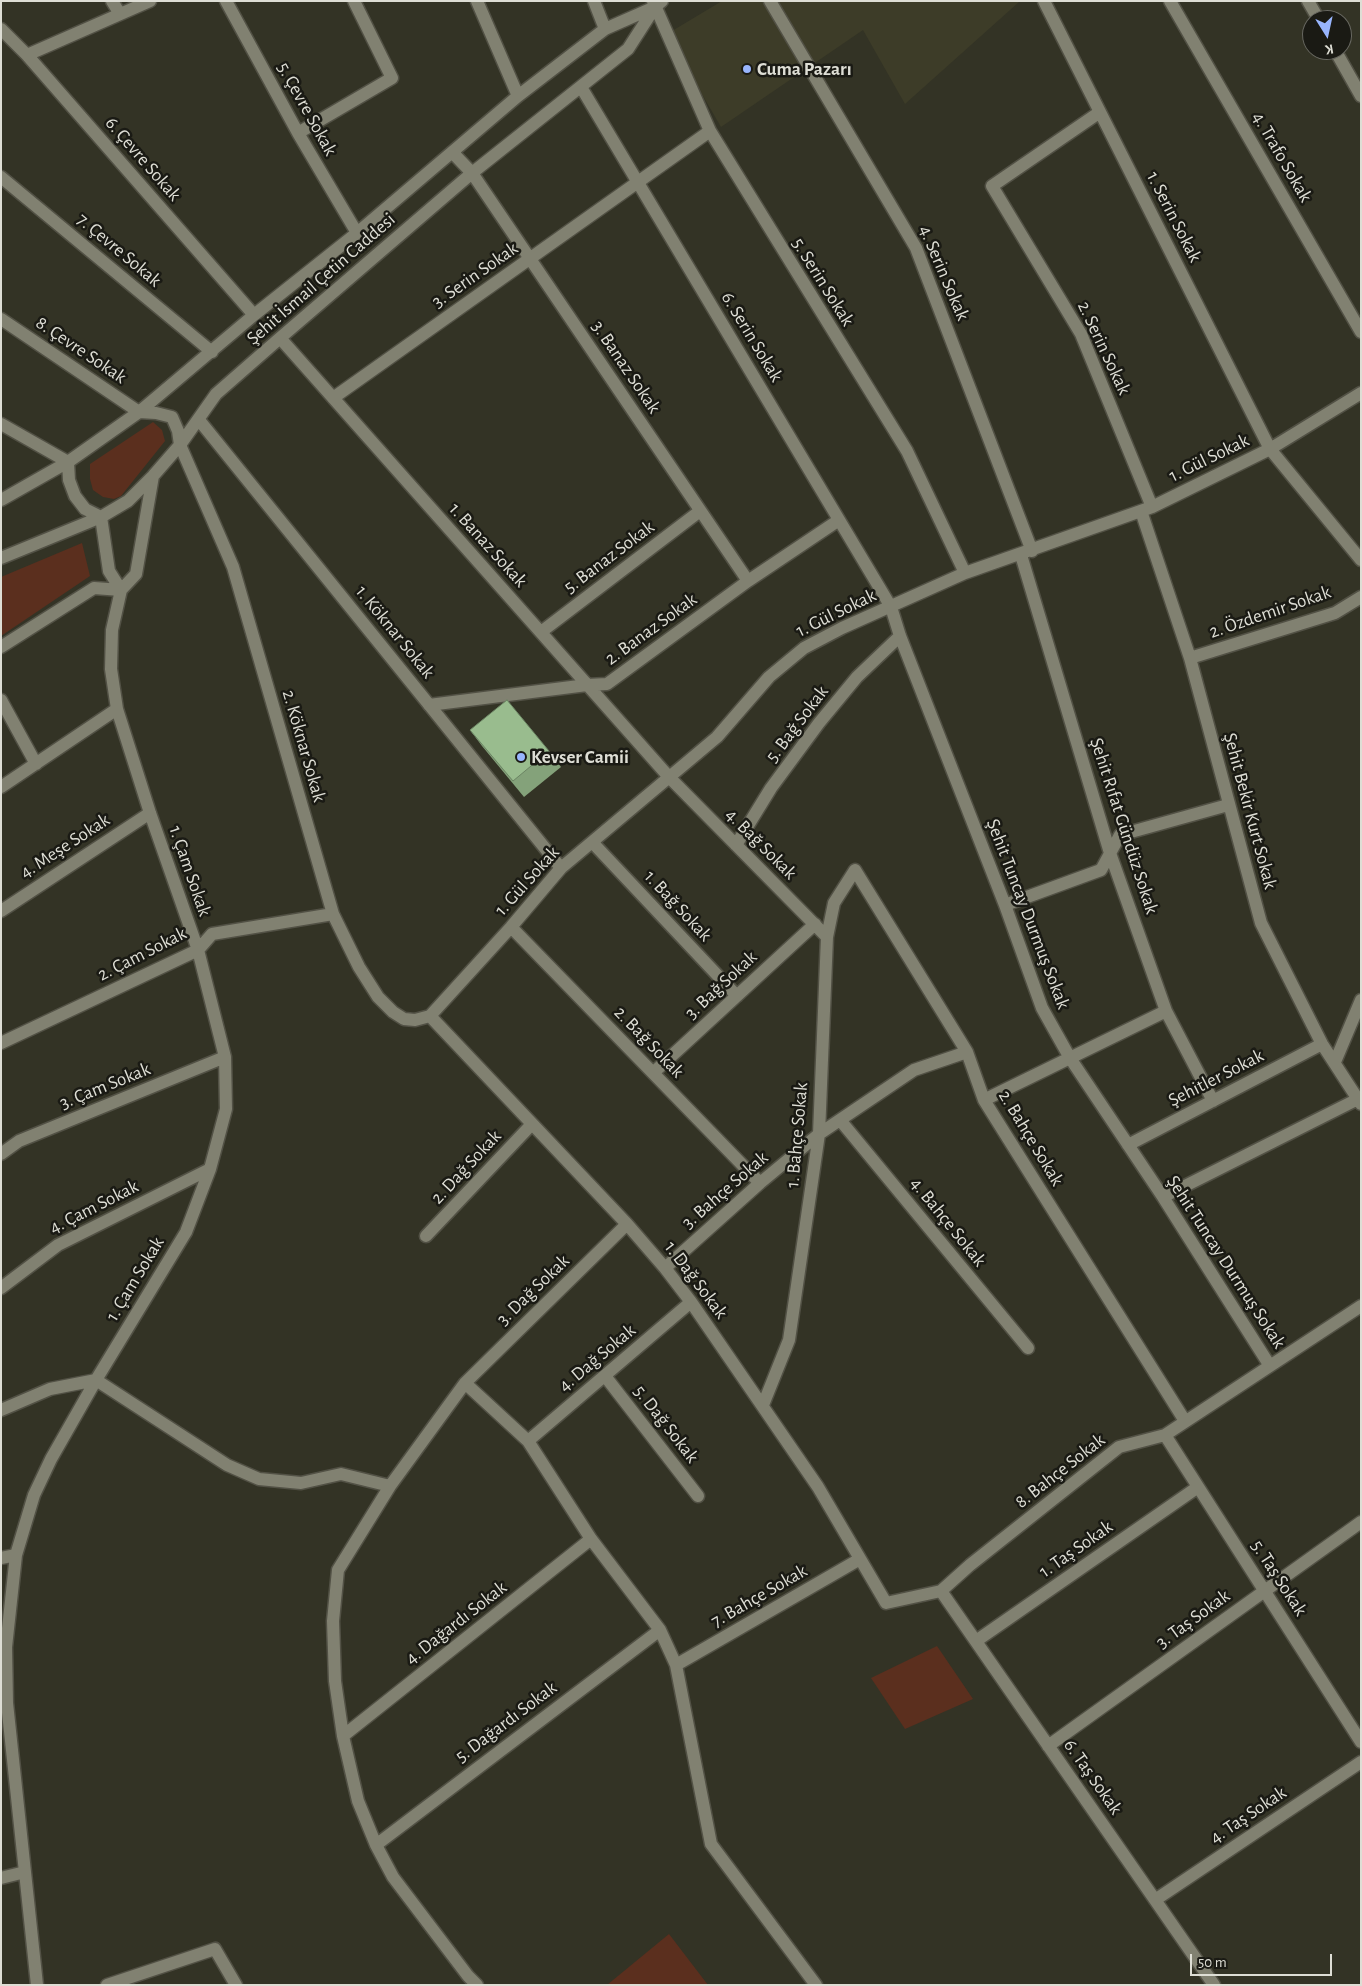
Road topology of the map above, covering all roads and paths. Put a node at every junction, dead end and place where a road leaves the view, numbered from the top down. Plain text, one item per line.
1 (112, 1) edge
2 (150, 1) edge
3 (226, 1) edge
4 (354, 1) edge
5 (477, 1) edge
6 (594, 1) edge
7 (770, 1) edge
8 (1044, 1) edge
9 (1170, 1) edge
10 (657, 3) edge
11 (120, 14) junction
12 (1, 29) edge
13 (605, 29) junction
14 (27, 55) junction
15 (1341, 60) edge
16 (581, 87) junction
17 (518, 96) junction
18 (1361, 96) edge
19 (1100, 112) junction
20 (710, 131) junction
21 (298, 133) junction
22 (452, 152) junction
23 (472, 173) junction
24 (1, 177) edge
25 (638, 182) junction
26 (357, 233) junction
27 (530, 259) junction
28 (254, 315) junction
29 (1, 318) edge
30 (1361, 332) edge
31 (280, 338) junction
32 (212, 352) junction
33 (1361, 393) edge
34 (333, 398) junction
35 (139, 412) junction
36 (199, 420) junction
37 (1, 424) edge
38 (180, 444) junction
39 (1270, 449) junction
40 (68, 462) junction
41 (153, 476) junction
42 (1, 500) edge
43 (1147, 509) junction
44 (700, 511) junction
45 (101, 517) junction
46 (839, 520) junction
47 (1027, 553) junction
48 (1, 558) edge
49 (1361, 560) edge
50 (965, 573) junction
51 (748, 581) junction
52 (121, 590) junction
53 (1361, 596) edge
54 (890, 607) junction
55 (541, 632) junction
56 (900, 636) junction
57 (1, 647) edge
58 (1190, 658) junction
59 (587, 685) junction
60 (1, 700) edge
61 (430, 705) junction
62 (117, 709) junction
63 (36, 764) junction
64 (669, 777) junction
65 (1, 787) edge
66 (1228, 805) junction
67 (150, 813) junction
68 (592, 842) junction
69 (736, 845) junction
70 (1110, 852) junction
71 (561, 868) junction
72 (855, 870) joint
73 (1005, 905) junction
74 (1, 911) edge
75 (333, 914) junction
76 (815, 924) junction
77 (511, 927) junction
78 (827, 937) junction
79 (198, 950) junction
80 (737, 996) junction
81 (1361, 1000) edge
82 (1166, 1011) junction
83 (430, 1016) junction
84 (1, 1043) edge
85 (1322, 1044) junction
86 (966, 1052) junction
87 (225, 1057) junction
88 (1070, 1058) junction
89 (1335, 1062) junction
90 (653, 1073) junction
91 (984, 1100) junction
92 (1213, 1101) junction
93 (1359, 1101) edge
94 (840, 1120) junction
95 (532, 1124) junction
96 (819, 1134) junction
97 (1128, 1145) junction
98 (1, 1154) edge
99 (210, 1169) junction
100 (760, 1183) junction
101 (1163, 1197) junction
102 (626, 1224) junction
103 (426, 1236) dead end
104 (665, 1268) junction
105 (1, 1288) edge
106 (691, 1302) junction
107 (1361, 1306) edge
108 (1028, 1348) dead end
109 (1270, 1366) junction
110 (605, 1376) junction
111 (96, 1380) junction
112 (465, 1383) junction
113 (762, 1405) junction
114 (1, 1410) edge
115 (1185, 1421) junction
116 (1165, 1435) junction
117 (528, 1442) junction
118 (390, 1486) junction
119 (1198, 1487) junction
120 (698, 1496) dead end
121 (1361, 1522) edge
122 (591, 1539) junction
123 (16, 1556) junction
124 (1, 1558) edge
125 (860, 1559) junction
126 (940, 1591) junction
127 (1264, 1591) junction
128 (886, 1603) joint
129 (660, 1630) junction
130 (976, 1641) junction
131 (676, 1665) junction
132 (343, 1736) junction
133 (1361, 1742) edge
134 (1048, 1746) junction
135 (1361, 1762) edge
136 (376, 1845) junction
137 (25, 1872) junction
138 (1, 1878) edge
139 (1155, 1900) junction
140 (37, 1985) edge
141 (107, 1985) edge
142 (236, 1985) edge
143 (477, 1985) edge
144 (816, 1985) edge
145 (1214, 1985) edge

1 - 11 street
2 - 11 street
3 - 21 street, 5. Çevre Sokak
4 - 21 street
5 - 17 street
6 - 13 street
7 - 47 street, 4. Serin Sokak
8 - 19 street, 1. Serin Sokak
9 - 30 street, 4. Trafo Sokak
10 - 13 street, Şehit İsmail Çetin Caddesi
10 - 16 street, Şehit İsmail Çetin Caddesi
10 - 20 street, 5. Serin Sokak
11 - 14 street
12 - 14 street, 6. Çevre Sokak
13 - 17 street, Şehit İsmail Çetin Caddesi
14 - 28 street, 6. Çevre Sokak
15 - 18 street
16 - 23 street, Şehit İsmail Çetin Caddesi
16 - 25 street, 6. Serin Sokak
17 - 22 street, Şehit İsmail Çetin Caddesi
19 - 39 street, 1. Serin Sokak
19 - 43 street, 2. Serin Sokak
20 - 25 street, 3. Serin Sokak
20 - 50 street, 5. Serin Sokak
21 - 26 street, 5. Çevre Sokak
22 - 23 street, 3. Banaz Sokak
22 - 26 street, Şehit İsmail Çetin Caddesi
23 - 27 street, 3. Banaz Sokak
23 - 31 street, Şehit İsmail Çetin Caddesi
24 - 32 street, 7. Çevre Sokak
25 - 27 street, 3. Serin Sokak
25 - 46 street, 6. Serin Sokak
26 - 28 street, Şehit İsmail Çetin Caddesi
27 - 34 street, 3. Serin Sokak
27 - 44 street, 3. Banaz Sokak
28 - 32 street, Şehit İsmail Çetin Caddesi
29 - 35 street, 8. Çevre Sokak
31 - 34 street, 1. Banaz Sokak
31 - 36 street, Şehit İsmail Çetin Caddesi
32 - 35 street, Şehit İsmail Çetin Caddesi
33 - 39 street, 1. Gül Sokak
34 - 55 street, 1. Banaz Sokak
35 - 38 street, 2. Köknar Sokak
35 - 40 street, Şehit İsmail Çetin Caddesi
36 - 38 street, Şehit İsmail Çetin Caddesi
36 - 61 street, 1. Köknar Sokak
37 - 40 street
38 - 41 street, Şehit İsmail Çetin Caddesi
38 - 75 street, 2. Köknar Sokak
39 - 43 street, 1. Gül Sokak
39 - 49 street, 1. Serin Sokak
40 - 42 street, Şehit İsmail Çetin Caddesi
40 - 45 street
41 - 45 street, Şehit İsmail Çetin Caddesi
41 - 52 street
43 - 47 street, 1. Gül Sokak
43 - 58 street, Şehit Bekir Kurt Sokak
44 - 51 street, 3. Banaz Sokak
44 - 55 street, 5. Banaz Sokak
45 - 48 street, Şehit İsmail Çetin Caddesi
45 - 52 street
46 - 51 street, 2. Banaz Sokak
46 - 54 street, 6. Serin Sokak
47 - 50 street, 1. Gül Sokak
47 - 70 street, Şehit Rıfat Gündüz Sokak
50 - 54 street, 1. Gül Sokak
51 - 59 street, 2. Banaz Sokak
52 - 57 street
52 - 62 street, 1. Çam Sokak
53 - 58 street, 2. Özdemir Sokak
54 - 56 street, Şehit Tuncay Durmuş Sokak
54 - 64 street, 1. Gül Sokak
55 - 59 street, 1. Banaz Sokak
56 - 69 street, 5. Bağ Sokak
56 - 73 street, Şehit Tuncay Durmuş Sokak
58 - 66 street, Şehit Bekir Kurt Sokak
59 - 61 street, 2. Banaz Sokak
59 - 64 street, 1. Banaz Sokak
60 - 63 street
61 - 71 street, 1. Köknar Sokak
62 - 63 street
62 - 67 street, 1. Çam Sokak
63 - 65 street
64 - 68 street, 1. Gül Sokak
64 - 69 street, 4. Bağ Sokak
66 - 70 street
66 - 85 street, Şehit Bekir Kurt Sokak
67 - 74 street, 4. Meşe Sokak
67 - 79 street, 1. Çam Sokak
68 - 71 street, 1. Gül Sokak
68 - 80 street, 1. Bağ Sokak
69 - 76 street, 4. Bağ Sokak
70 - 73 street
70 - 82 street, Şehit Rıfat Gündüz Sokak
71 - 77 street, 1. Gül Sokak
72 - 78 street, 1. Bahçe Sokak
72 - 86 street, 2. Bahçe Sokak
73 - 88 street, Şehit Tuncay Durmuş Sokak
75 - 79 street, 2. Çam Sokak
75 - 83 street, 2. Köknar Sokak
76 - 78 street, 4. Bağ Sokak
76 - 80 street, 3. Bağ Sokak
77 - 83 street, 1. Gül Sokak
77 - 90 street, 2. Bağ Sokak
78 - 96 street, 1. Bahçe Sokak
79 - 84 street, 2. Çam Sokak
79 - 87 street, 1. Çam Sokak
80 - 90 street, 3. Bağ Sokak
81 - 89 street
82 - 88 street
82 - 92 street, Şehit Rıfat Gündüz Sokak
83 - 95 street, 1. Dağ Sokak
85 - 89 street, Şehit Bekir Kurt Sokak
85 - 92 street, Şehitler Sokak
86 - 91 street, 2. Bahçe Sokak
86 - 94 street, 3. Bahçe Sokak
87 - 98 street, 3. Çam Sokak
87 - 99 street, 1. Çam Sokak
88 - 91 street
88 - 97 street, Şehit Tuncay Durmuş Sokak
89 - 93 street, Şehit Bekir Kurt Sokak
90 - 100 street, 2. Bağ Sokak
91 - 115 street, 2. Bahçe Sokak
92 - 97 street, Şehitler Sokak
93 - 101 street
94 - 96 street, 3. Bahçe Sokak
94 - 108 street, 4. Bahçe Sokak
95 - 102 street, 1. Dağ Sokak
95 - 103 street, 2. Dağ Sokak
96 - 100 street, 3. Bahçe Sokak
96 - 113 street, 1. Bahçe Sokak
97 - 101 street, Şehit Tuncay Durmuş Sokak
99 - 105 street, 4. Çam Sokak
99 - 111 street, 1. Çam Sokak
100 - 104 street, 3. Bahçe Sokak
101 - 109 street, Şehit Tuncay Durmuş Sokak
102 - 104 street, 1. Dağ Sokak
102 - 112 street, 3. Dağ Sokak
104 - 106 street, 1. Dağ Sokak
106 - 110 street, 4. Dağ Sokak
106 - 113 street, 1. Dağ Sokak
107 - 109 street, 8. Bahçe Sokak
109 - 115 street, 8. Bahçe Sokak
110 - 117 street, 4. Dağ Sokak
110 - 120 street, 5. Dağ Sokak
111 - 114 street
111 - 118 street
111 - 123 street, 1. Çam Sokak
112 - 117 street
112 - 118 street, 3. Dağ Sokak
113 - 125 street, 1. Dağ Sokak
115 - 116 street, 8. Bahçe Sokak
116 - 119 street, 5. Taş Sokak
116 - 126 street, 8. Bahçe Sokak
117 - 122 street
118 - 132 street, 3. Dağ Sokak
119 - 127 street, 5. Taş Sokak
119 - 130 street, 1. Taş Sokak
121 - 127 street, 3. Taş Sokak
122 - 129 street
122 - 132 street, 4. Dağardı Sokak
123 - 124 street
123 - 137 street, 1. Çam Sokak
125 - 128 street, 1. Dağ Sokak
125 - 131 street, 7. Bahçe Sokak
126 - 128 street, 8. Bahçe Sokak
126 - 130 street, 6. Taş Sokak
127 - 133 street, 5. Taş Sokak
127 - 134 street, 3. Taş Sokak
129 - 131 street
129 - 136 street, 5. Dağardı Sokak
130 - 134 street, 6. Taş Sokak
131 - 144 street
132 - 136 street, 3. Dağ Sokak
134 - 139 street, 6. Taş Sokak
135 - 139 street, 4. Taş Sokak
136 - 143 street, 3. Dağ Sokak
137 - 138 street
137 - 140 street, 1. Çam Sokak
139 - 145 street, 6. Taş Sokak
141 - 142 street

